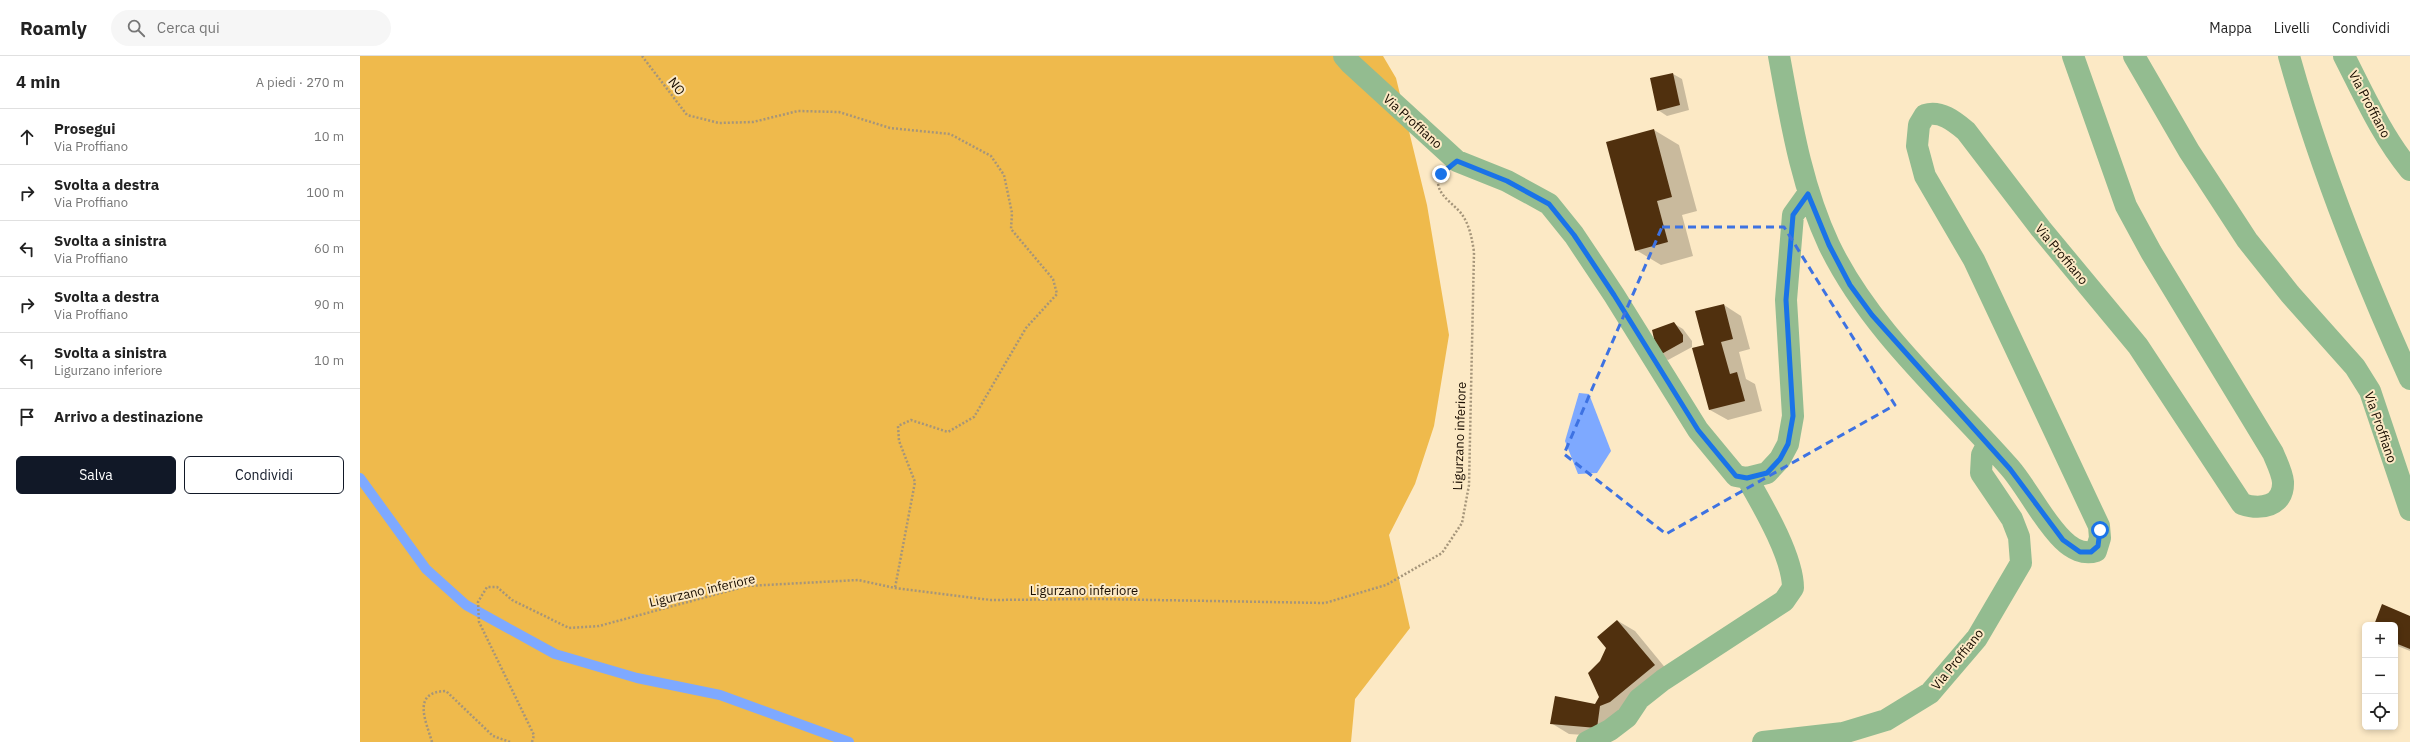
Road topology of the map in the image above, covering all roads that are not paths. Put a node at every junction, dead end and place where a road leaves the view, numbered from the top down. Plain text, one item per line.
1 (1344, 56) edge
2 (1779, 56) edge
3 (2073, 56) edge
4 (2134, 56) edge
5 (2289, 56) edge
6 (2344, 56) edge
7 (2410, 170) edge
8 (1808, 194) junction
9 (2410, 379) edge
10 (1987, 445) junction
11 (1747, 478) junction
12 (2410, 510) edge
13 (1587, 742) edge
14 (1763, 742) edge

1 - 11 street, Via Proffiano
2 - 8 street, Via Proffiano
3 - 10 street, Via Proffiano
4 - 12 street, Via Proffiano
5 - 9 street
6 - 7 street, Via Proffiano
8 - 10 street, Via Proffiano
8 - 11 street
10 - 14 street, Via Proffiano
11 - 13 street

